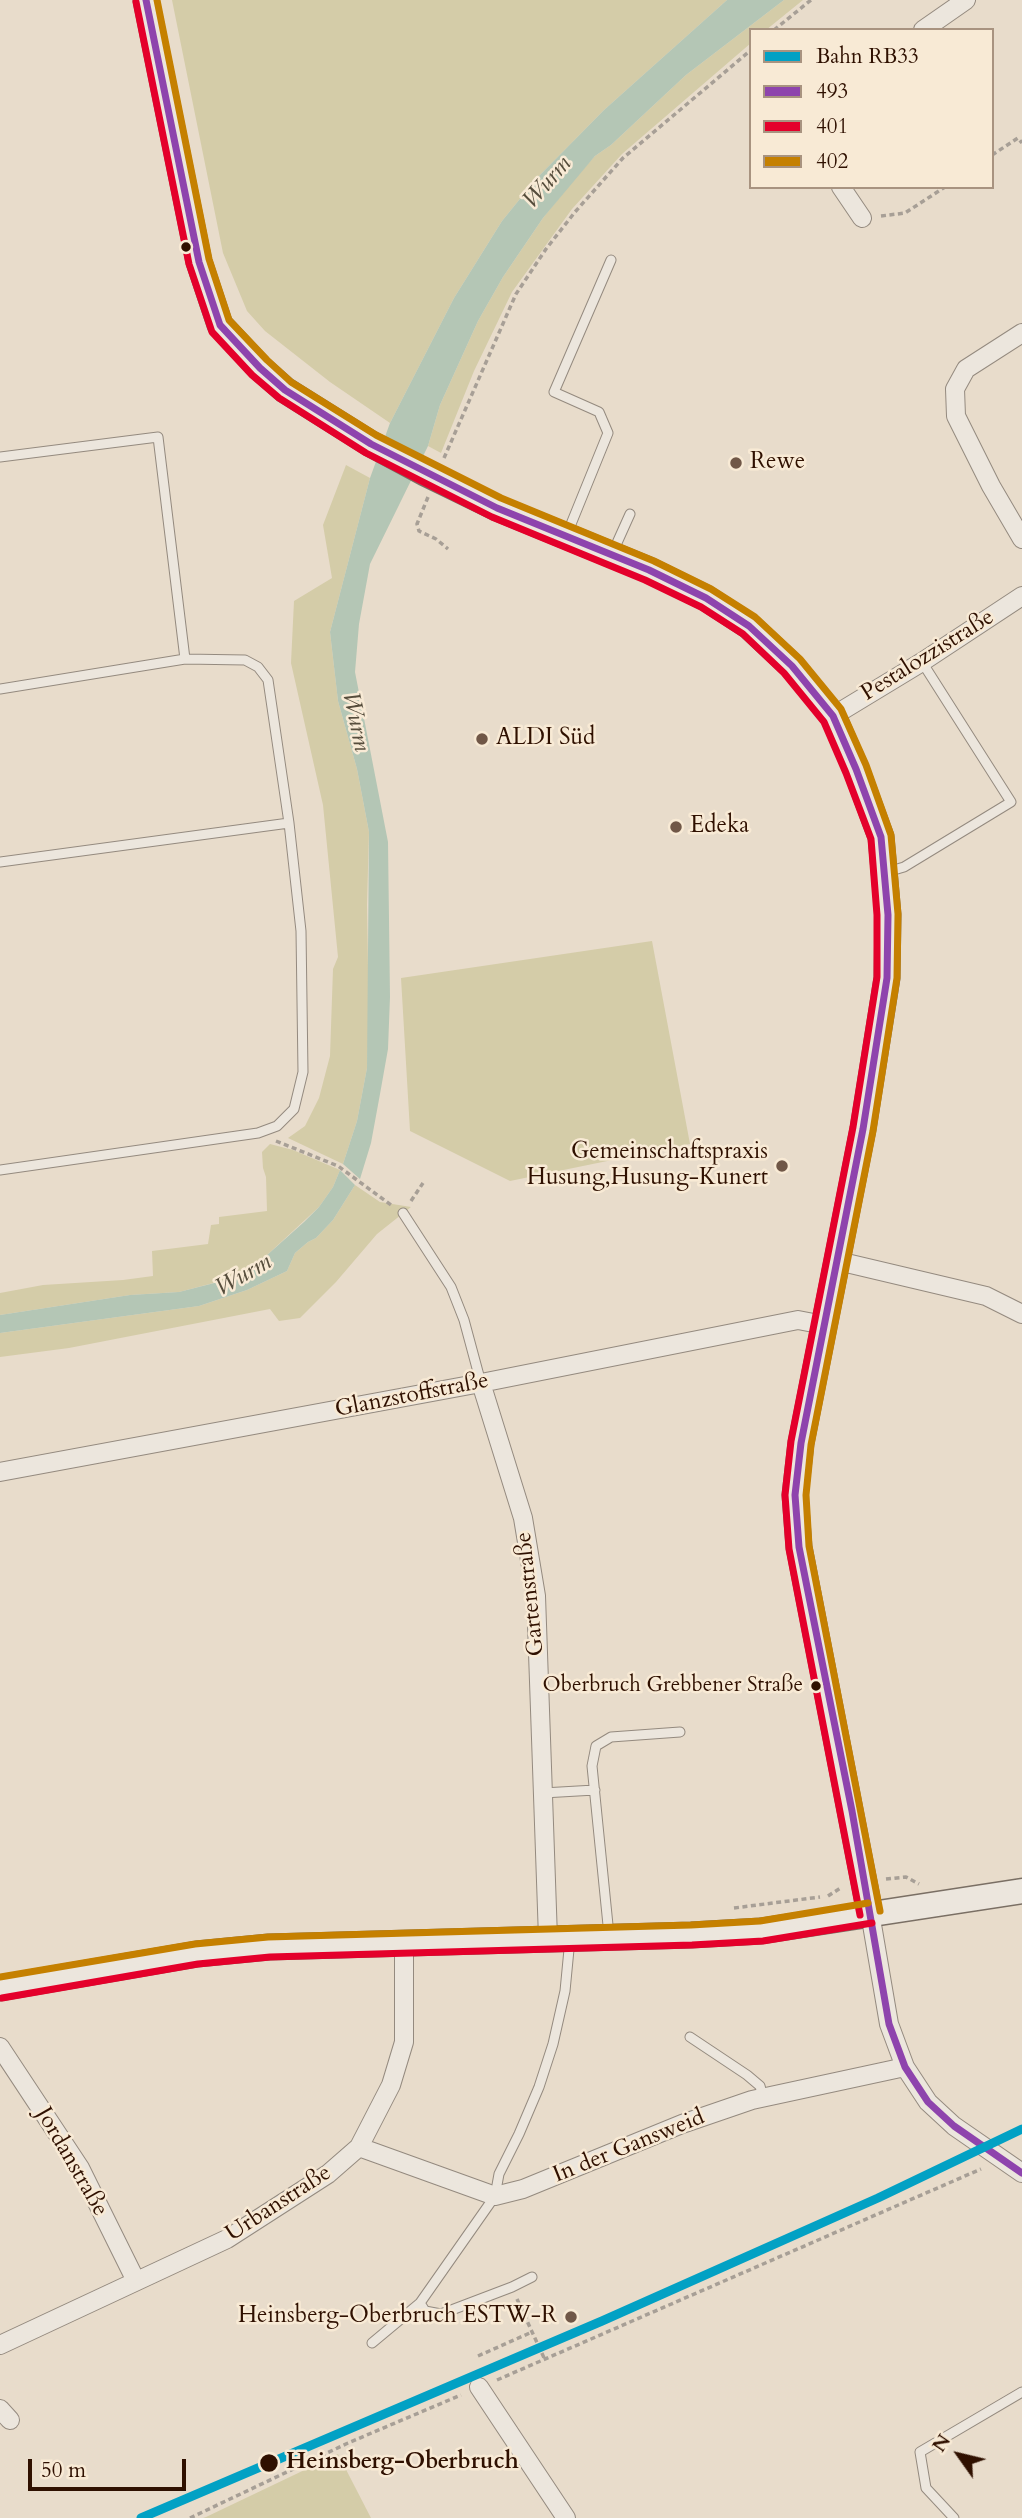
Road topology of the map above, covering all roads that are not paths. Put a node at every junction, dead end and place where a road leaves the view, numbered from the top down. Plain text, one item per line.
1 (146, 0) edge
2 (966, 0) edge
3 (926, 28) edge
4 (842, 189) edge
5 (862, 218) road end
6 (611, 260) dead end
7 (1022, 332) edge
8 (0, 457) edge
9 (630, 514) dead end
10 (566, 537) junction
11 (1022, 539) edge
12 (611, 555) junction
13 (1022, 596) edge
14 (185, 659) junction
15 (922, 662) junction
16 (0, 688) edge
17 (833, 716) junction
18 (1022, 799) edge
19 (1011, 802) junction
20 (289, 823) junction
21 (0, 862) edge
22 (885, 873) junction
23 (0, 1170) edge
24 (403, 1213) dead end
25 (838, 1261) junction
26 (1022, 1314) edge
27 (824, 1325) junction
28 (481, 1383) junction
29 (0, 1472) edge
30 (680, 1732) dead end
31 (595, 1790) junction
32 (543, 1793) junction
33 (1022, 1891) edge
34 (870, 1913) junction
35 (559, 1937) junction
36 (609, 1937) junction
37 (404, 1943) junction
38 (0, 1987) edge
39 (690, 2037) dead end
40 (0, 2047) edge
41 (905, 2067) junction
42 (763, 2098) junction
43 (359, 2147) junction
44 (1022, 2173) edge
45 (495, 2196) junction
46 (532, 2277) dead end
47 (136, 2281) junction
48 (420, 2303) junction
49 (372, 2343) dead end
50 (0, 2345) edge
51 (479, 2387) road end
52 (1022, 2392) edge
53 (566, 2518) edge
54 (954, 2518) edge

1 - 10 street
2 - 3 street
4 - 5 street
6 - 10 lane
7 - 11 street
8 - 14 lane
9 - 12 lane
10 - 12 street
12 - 17 street
13 - 15 street, Pestalozzistraße
14 - 16 lane
14 - 20 lane
15 - 17 street, Pestalozzistraße
15 - 19 lane
17 - 22 street
18 - 19 lane
19 - 22 lane
20 - 21 lane
20 - 23 lane
22 - 25 street
24 - 28 lane
25 - 26 street
25 - 27 street
27 - 28 street, Glanzstoffstraße
27 - 34 street
28 - 29 street, Glanzstoffstraße
28 - 32 street, Gartenstraße
30 - 31 lane
31 - 32 lane
31 - 36 lane
32 - 35 street, Gartenstraße
33 - 34 street
34 - 36 street
34 - 41 street
35 - 36 street
35 - 37 street
35 - 45 lane
37 - 38 street
37 - 43 street, Urbanstraße
39 - 42 lane
40 - 47 street, Jordanstraße
41 - 42 street, In der Gansweid
41 - 44 street
42 - 45 street, In der Gansweid
43 - 45 street
43 - 47 street, Urbanstraße
45 - 48 lane
46 - 48 lane
47 - 50 street, Urbanstraße
48 - 49 lane
51 - 53 street
52 - 54 lane

